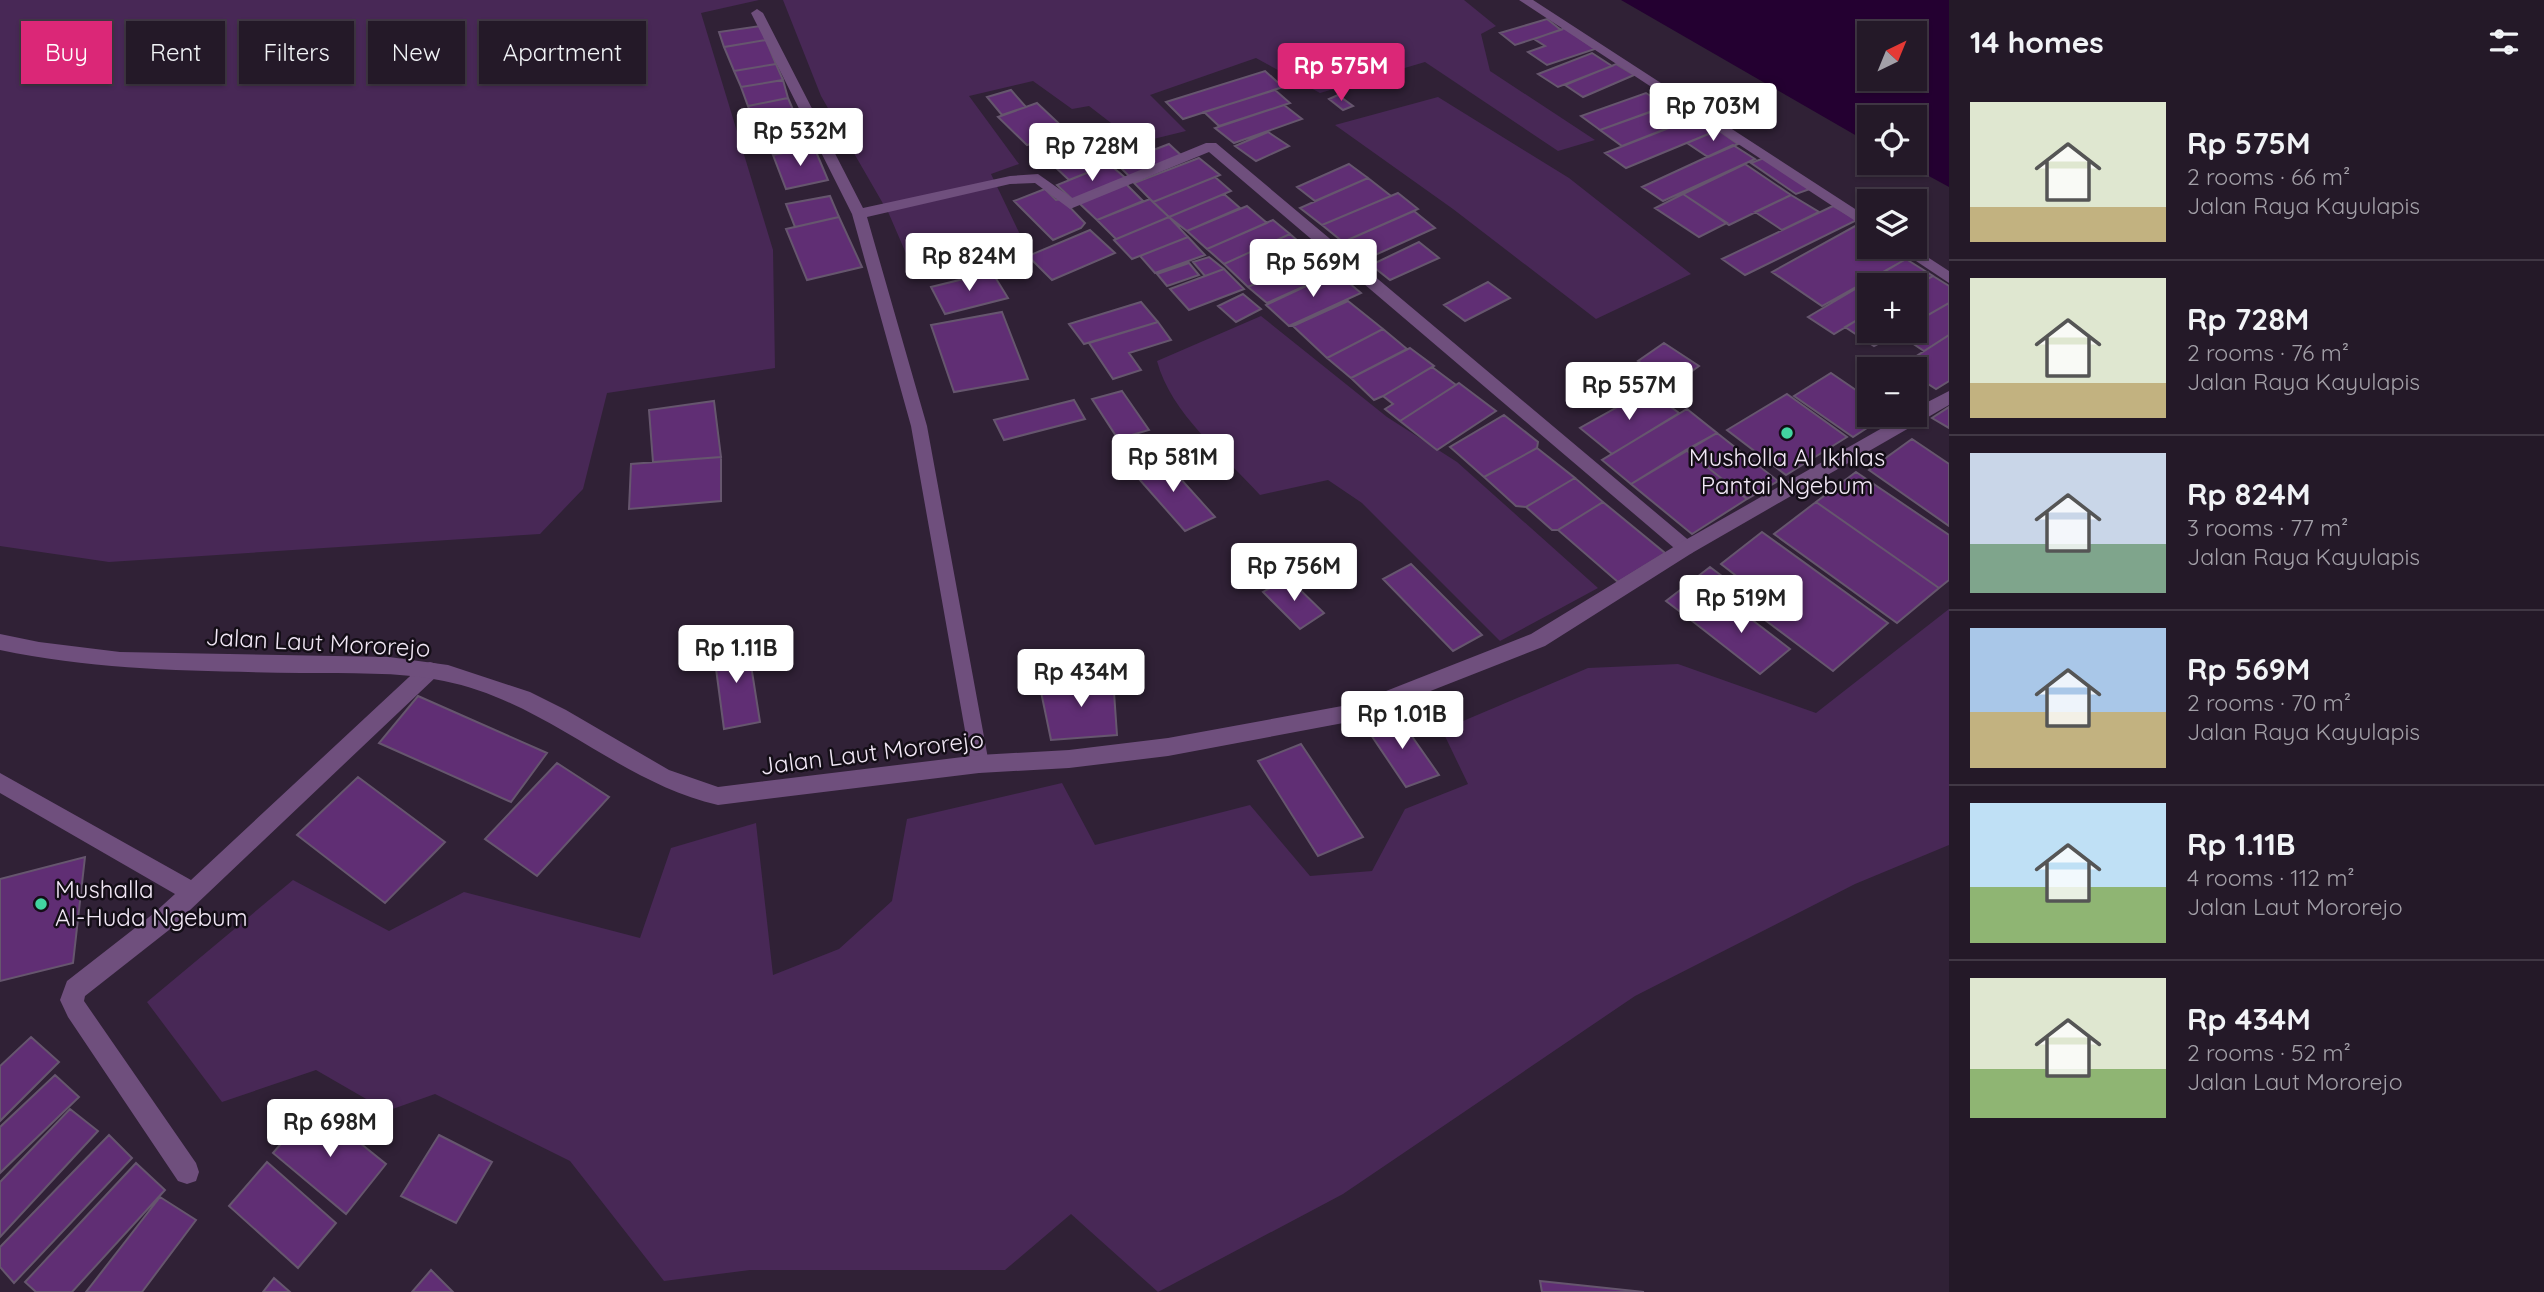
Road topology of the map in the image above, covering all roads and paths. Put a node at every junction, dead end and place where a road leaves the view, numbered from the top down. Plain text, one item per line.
1 (1525, 0) edge
2 (757, 13) dead end
3 (859, 214) junction
4 (1857, 217) edge
5 (1920, 259) edge
6 (1949, 278) edge
7 (1949, 397) edge
8 (1686, 548) junction
9 (0, 642) edge
10 (430, 670) junction
11 (979, 764) junction
12 (0, 782) edge
13 (192, 892) junction
14 (187, 1172) dead end

1 - 4 street
2 - 3 street
3 - 8 street
3 - 11 street
5 - 6 street
7 - 8 street, Jalan Laut Mororejo
8 - 11 street, Jalan Laut Mororejo
9 - 10 street, Jalan Laut Mororejo
10 - 11 street, Jalan Laut Mororejo
10 - 13 street
12 - 13 street
13 - 14 street

